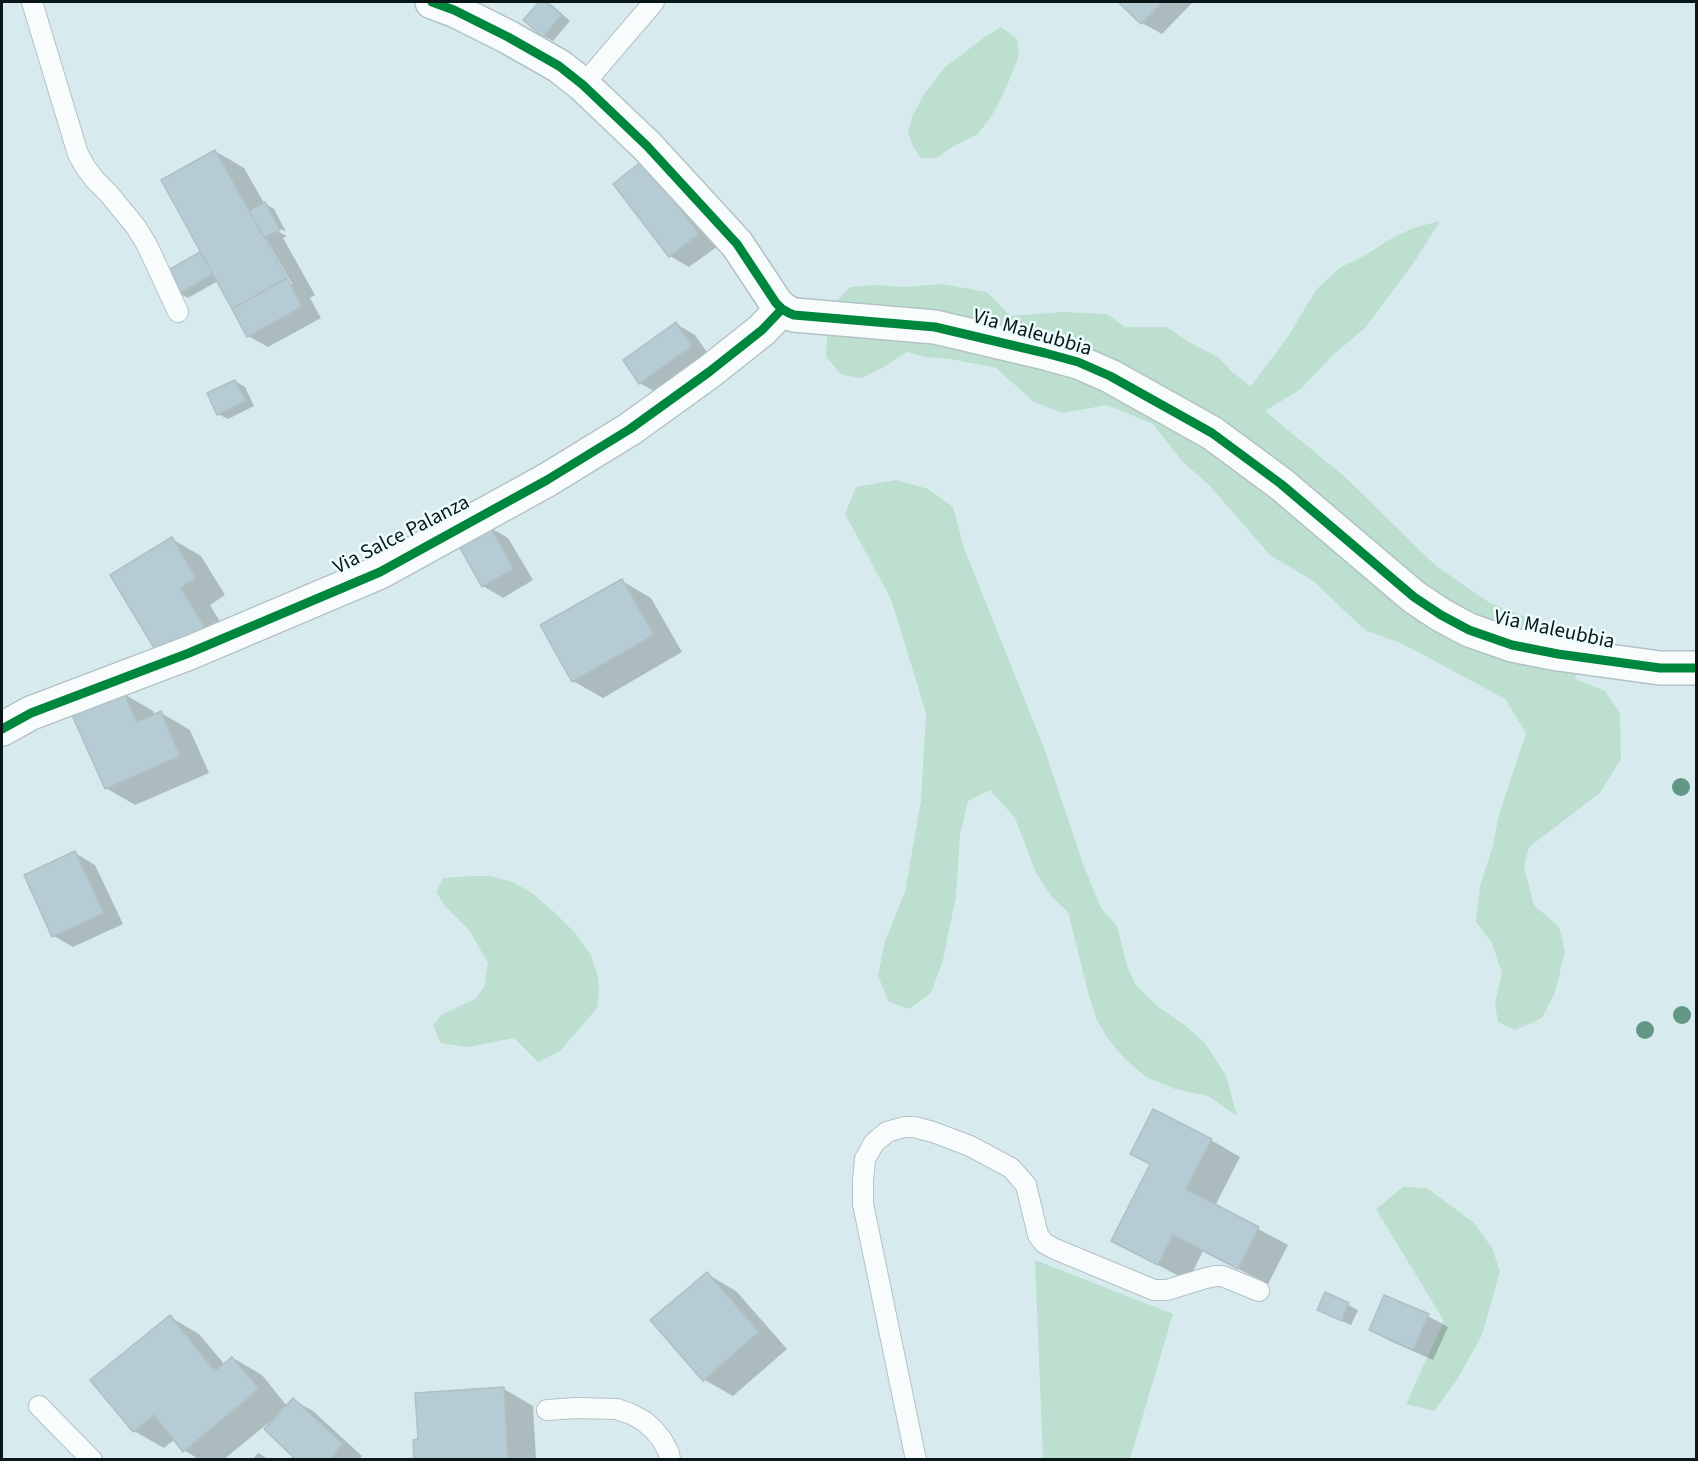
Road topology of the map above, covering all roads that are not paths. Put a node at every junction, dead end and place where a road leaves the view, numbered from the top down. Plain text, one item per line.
1 (32, 2) edge
2 (432, 2) edge
3 (654, 2) edge
4 (583, 85) junction
5 (782, 309) junction
6 (178, 312) dead end
7 (1696, 668) edge
8 (2, 729) edge
9 (1259, 1291) dead end
10 (39, 1406) dead end
11 (547, 1410) dead end
12 (92, 1460) edge
13 (670, 1460) edge
14 (916, 1460) edge

1 - 6 lane
2 - 4 street
3 - 4 lane
4 - 5 street
5 - 7 street, Via Maleubbia
5 - 8 street, Via Salce Palanza
9 - 14 lane
10 - 12 lane
11 - 13 lane

